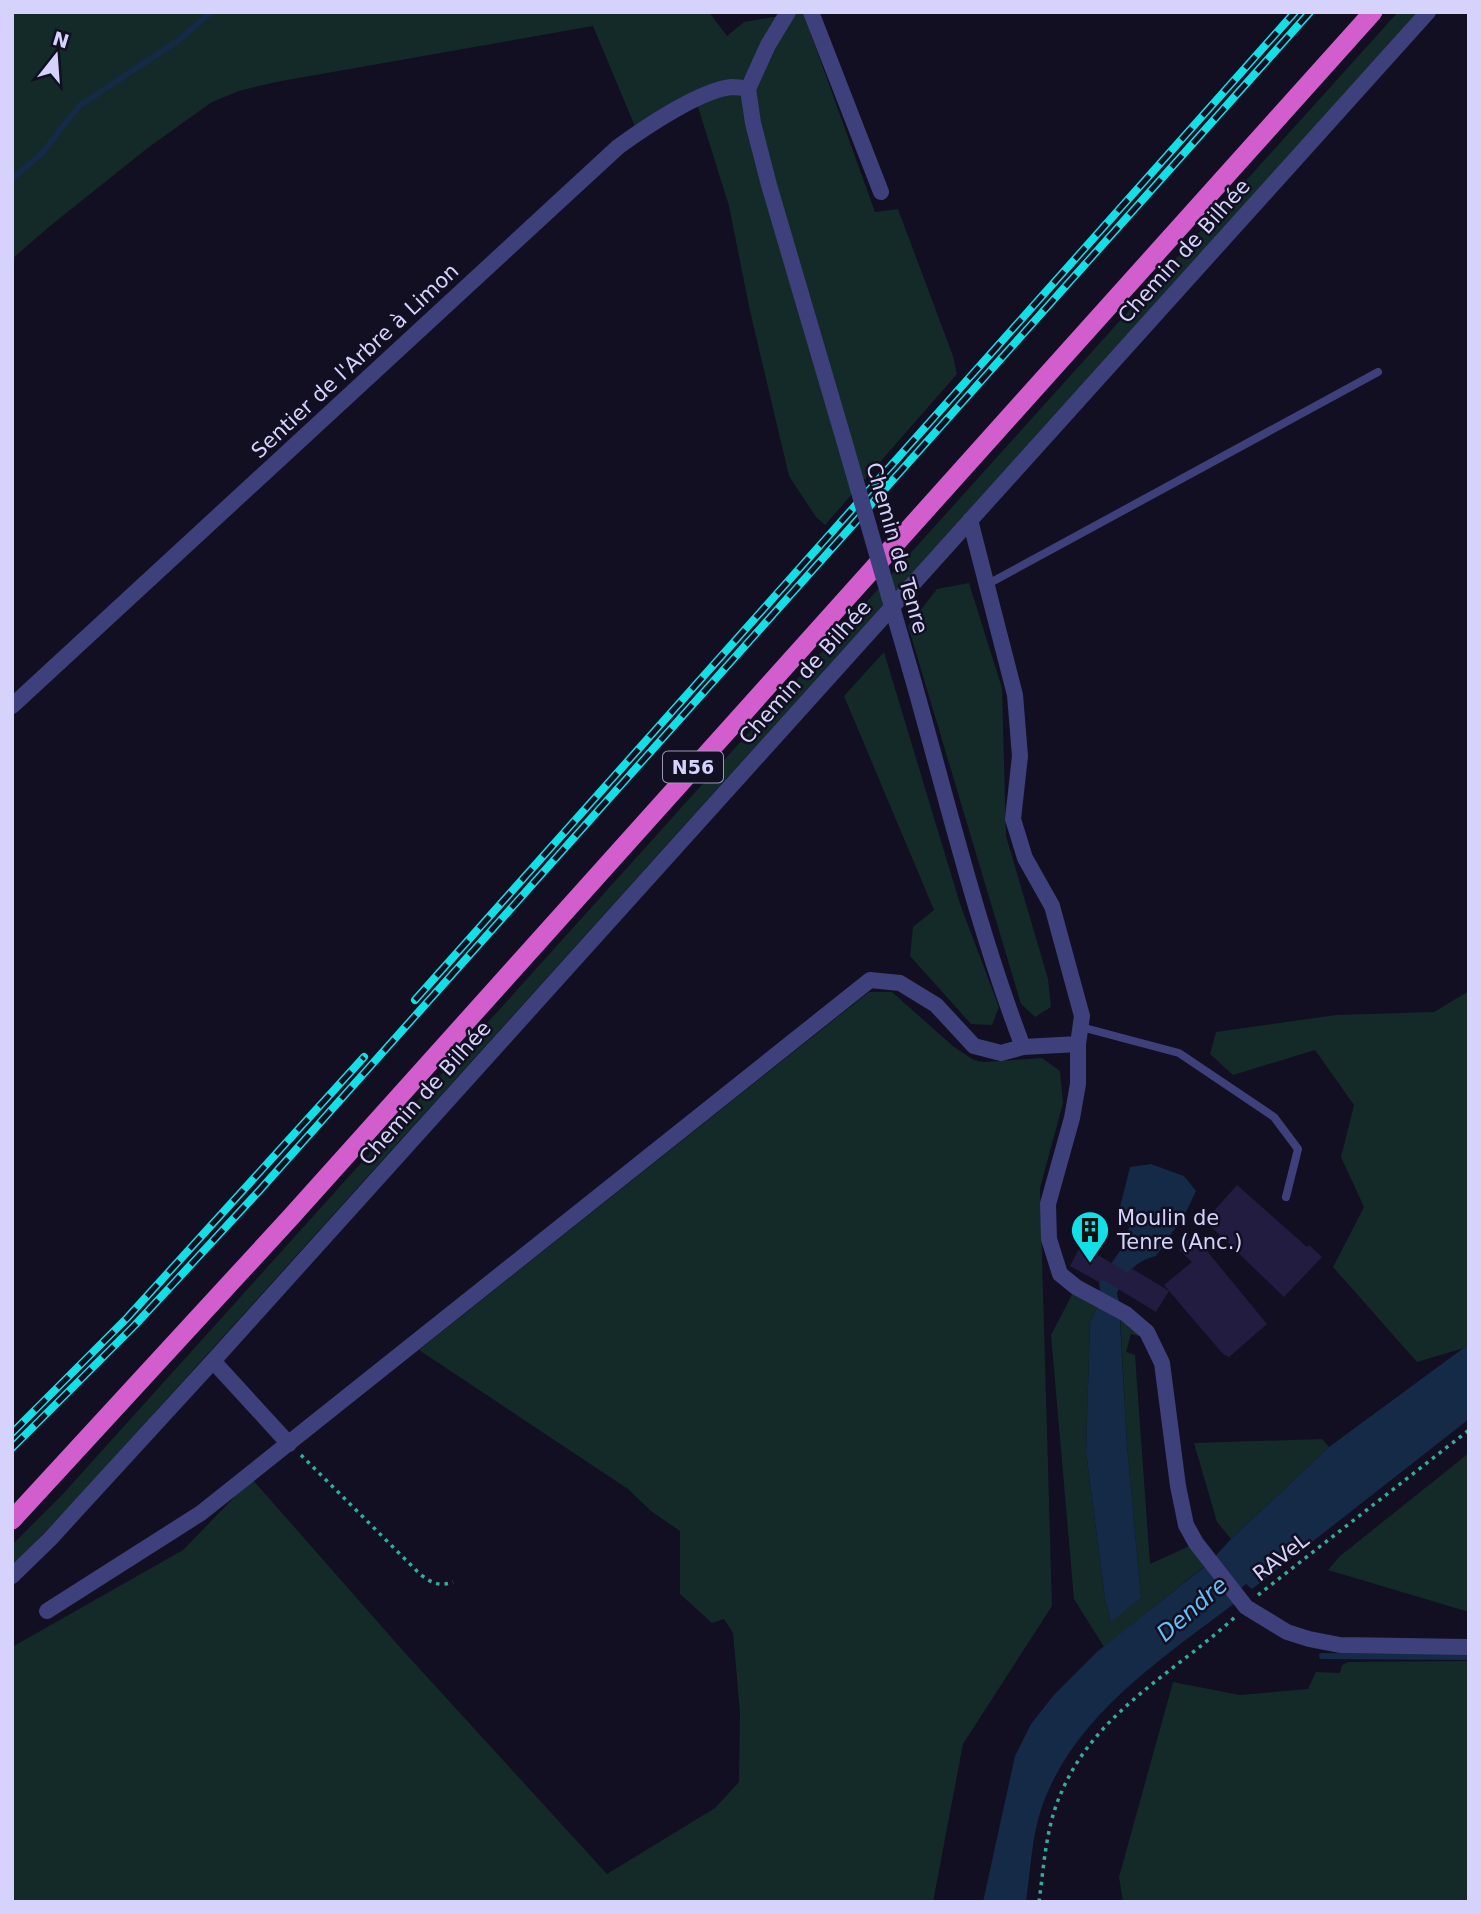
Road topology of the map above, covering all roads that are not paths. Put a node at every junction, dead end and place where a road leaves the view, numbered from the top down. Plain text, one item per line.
1 (788, 12) edge
2 (811, 12) edge
3 (1373, 12) edge
4 (1428, 12) edge
5 (748, 89) junction
6 (881, 192) dead end
7 (1378, 372) dead end
8 (970, 520) junction
9 (988, 584) junction
10 (12, 706) edge
11 (1081, 1027) junction
12 (1078, 1044) junction
13 (1023, 1047) junction
14 (1286, 1197) dead end
15 (213, 1361) junction
16 (289, 1444) junction
17 (12, 1520) edge
18 (12, 1576) edge
19 (47, 1611) dead end
20 (1469, 1647) edge

1 - 5 street
2 - 6 street
3 - 17 highway, N56
4 - 8 street, Chemin de Bilhée
5 - 10 street, Sentier de l'Arbre à Limon
5 - 13 street, Chemin de Tenre, bridge
7 - 9 lane
8 - 9 street
8 - 15 street, Chemin de Bilhée
9 - 11 street
11 - 12 street
11 - 14 lane
12 - 13 street
12 - 20 street
13 - 16 street
15 - 16 street
15 - 18 street, Chemin de Bilhée
16 - 19 street

